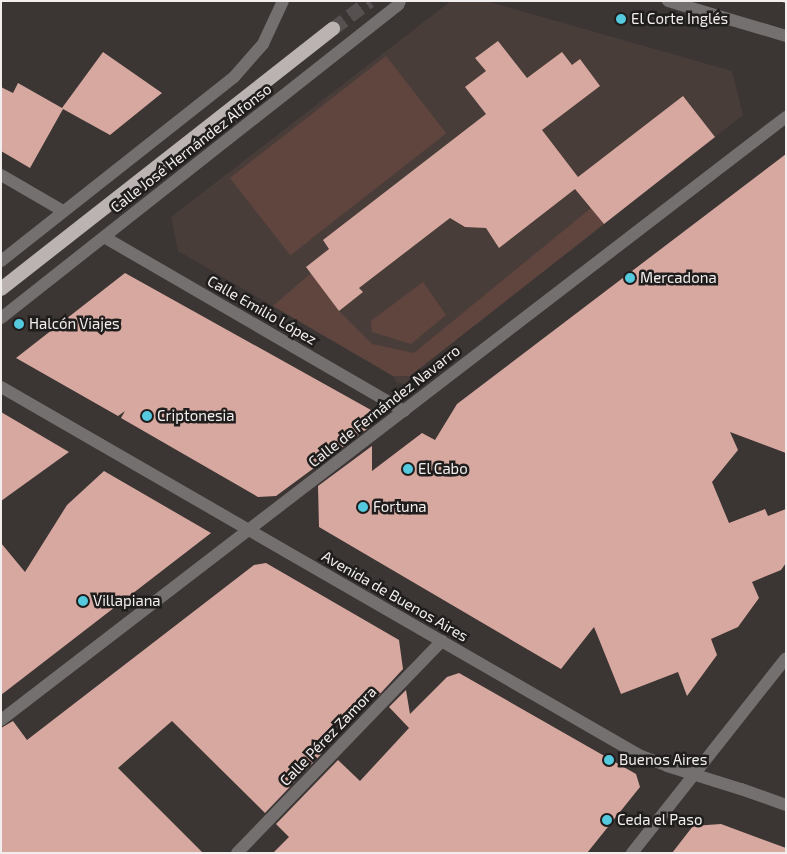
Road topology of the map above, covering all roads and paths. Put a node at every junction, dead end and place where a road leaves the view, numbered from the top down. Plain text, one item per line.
1 (283, 1) edge
2 (400, 1) edge
3 (668, 1) edge
4 (333, 28) tunnel mouth
5 (786, 36) edge
6 (786, 117) edge
7 (1, 175) edge
8 (63, 211) junction
9 (104, 237) junction
10 (1, 261) edge
11 (1, 289) edge
12 (1, 318) edge
13 (1, 387) edge
14 (404, 411) junction
15 (248, 531) junction
16 (442, 641) junction
17 (786, 658) edge
18 (1, 720) edge
19 (693, 775) junction
20 (786, 805) edge
21 (237, 853) edge
22 (632, 853) edge

1 - 8 street, Calle José Hernández Alfonso
2 - 9 street, Calle José Hernández Alfonso
3 - 5 street
4 - 11 highway
6 - 14 street, Calle de Fernández Navarro
7 - 8 street
8 - 10 street, Calle José Hernández Alfonso
9 - 12 street, Calle José Hernández Alfonso
9 - 14 street, Calle Emilio López
13 - 15 street, Avenida de Buenos Aires
14 - 15 street, Calle de Fernández Navarro
15 - 16 street, Avenida de Buenos Aires
15 - 18 street, Calle de Fernández Navarro
16 - 19 street, Avenida de Buenos Aires
16 - 21 street, Calle Pérez Zamora
17 - 19 street
19 - 20 street, Avenida de Buenos Aires
19 - 22 street

